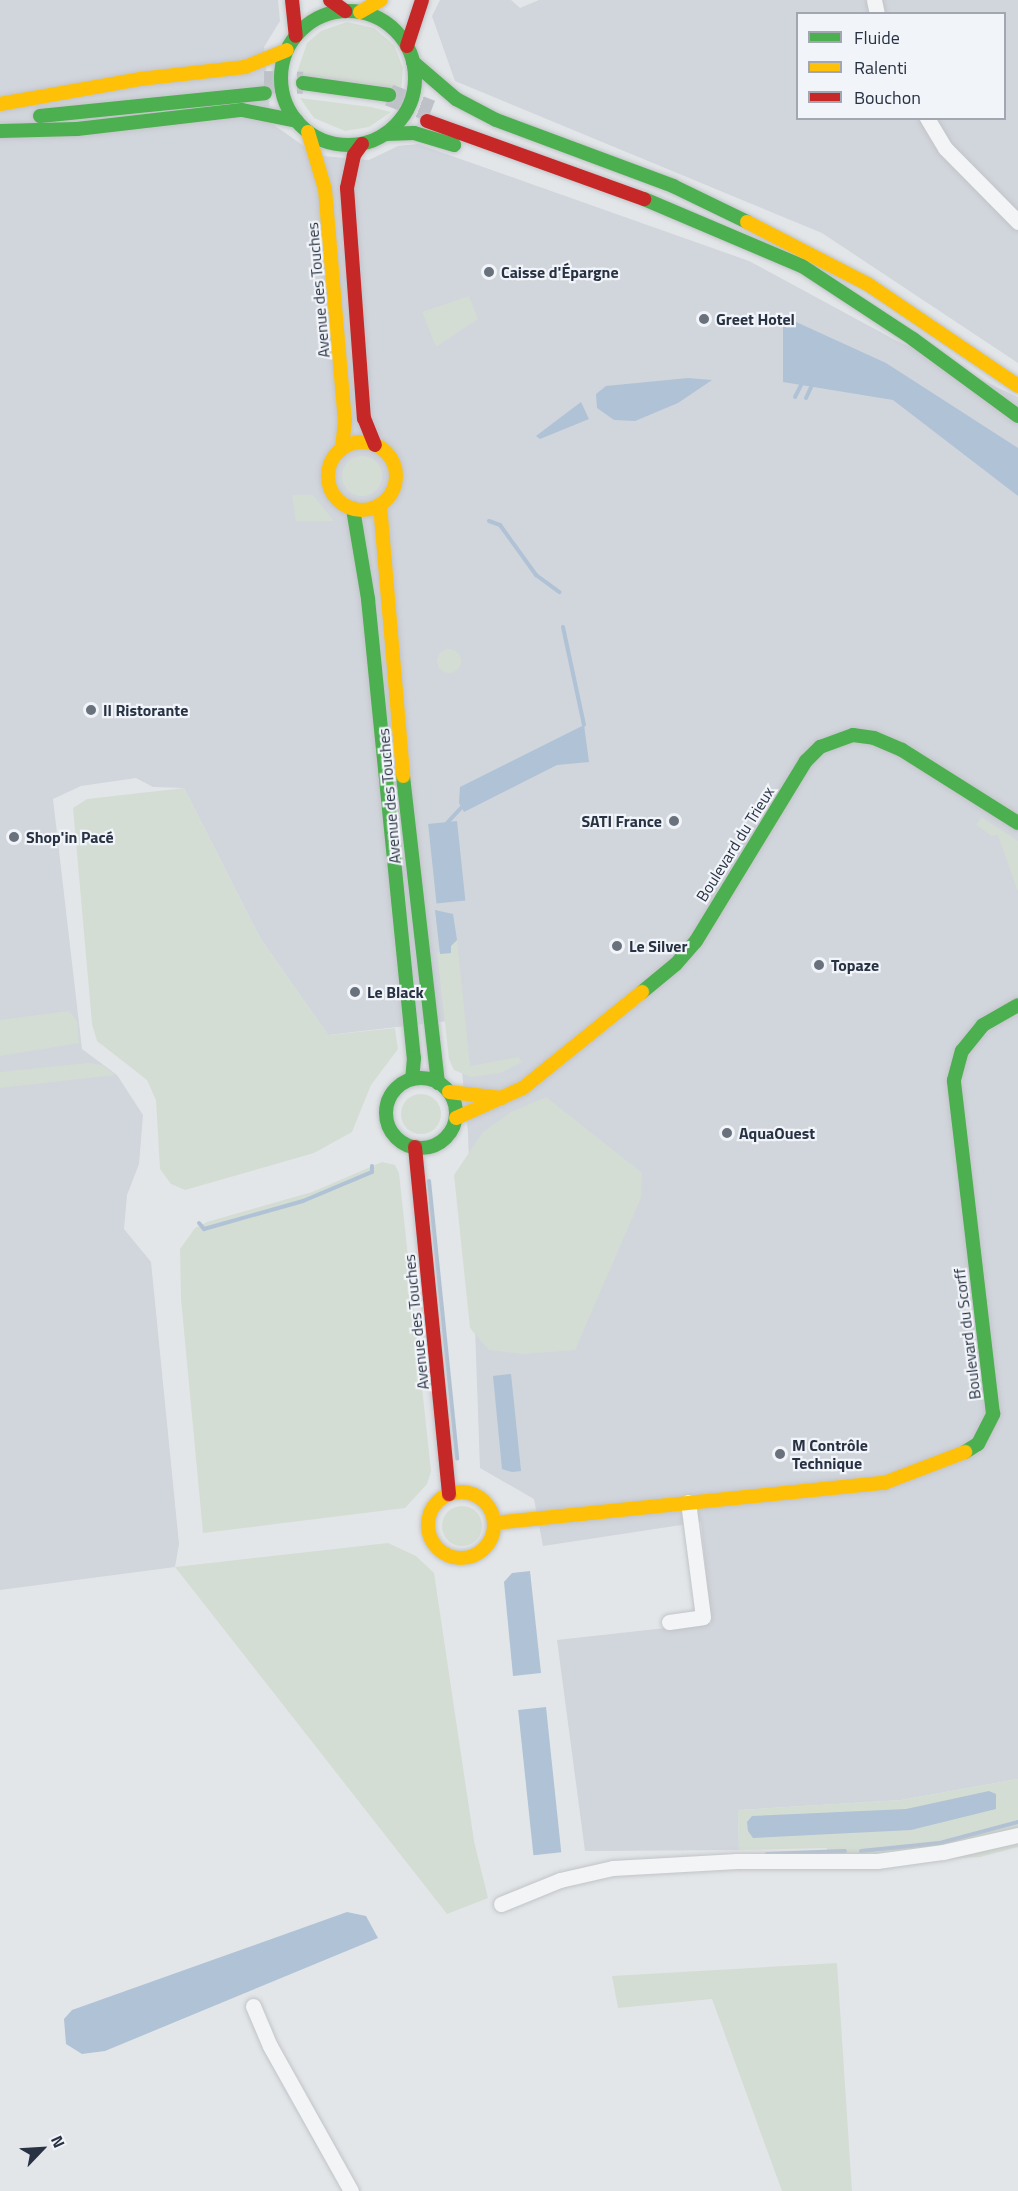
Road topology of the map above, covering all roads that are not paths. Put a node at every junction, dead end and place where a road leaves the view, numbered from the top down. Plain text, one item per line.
1 (292, 0) edge
2 (330, 0) edge
3 (381, 0) edge
4 (422, 0) edge
5 (345, 11) junction
6 (360, 12) junction
7 (296, 36) junction
8 (407, 46) junction
9 (287, 50) junction
10 (413, 62) junction
11 (303, 87) tunnel mouth
12 (387, 100) tunnel mouth
13 (0, 104) edge
14 (0, 112) edge
15 (0, 120) edge
16 (928, 120) edge
17 (297, 121) junction
18 (0, 131) edge
19 (308, 132) junction
20 (385, 134) junction
21 (362, 144) junction
22 (724, 212) junction
23 (687, 216) junction
24 (1018, 222) edge
25 (1018, 386) edge
26 (1018, 416) edge
27 (375, 445) junction
28 (342, 449) junction
29 (381, 505) junction
30 (353, 509) junction
31 (1018, 823) edge
32 (1018, 1005) edge
33 (412, 1079) junction
34 (444, 1087) junction
35 (505, 1098) junction
36 (456, 1118) junction
37 (415, 1147) junction
38 (450, 1494) junction
39 (688, 1502) junction
40 (494, 1522) junction
41 (669, 1622) dead end
42 (1018, 1835) edge
43 (501, 1904) dead end
44 (253, 2006) dead end
45 (351, 2191) edge

1 - 7 street
2 - 5 street
3 - 6 street
4 - 8 street
5 - 6 street
5 - 7 street
6 - 8 street
7 - 9 street
8 - 10 street
9 - 13 street
9 - 17 street
10 - 20 street
10 - 22 street
11 - 12 street
14 - 15 street
16 - 24 street
17 - 18 street
17 - 19 street
19 - 21 street
19 - 28 street, Avenue des Touches
20 - 21 street
20 - 23 street
21 - 27 street
22 - 23 street
22 - 25 street
23 - 26 street
27 - 28 street
27 - 29 street
28 - 30 street
29 - 30 street
29 - 34 street, Avenue des Touches
30 - 33 street, Avenue des Touches
31 - 35 street, Boulevard du Trieux
32 - 39 street, Boulevard du Scorff
33 - 34 street
33 - 37 street
34 - 35 street
34 - 36 street
35 - 36 street, Boulevard du Trieux
36 - 37 street
37 - 38 street, Avenue des Touches
38 - 40 street
38 - 40 street
39 - 40 street, Boulevard du Scorff
39 - 41 street
42 - 43 street
44 - 45 street

